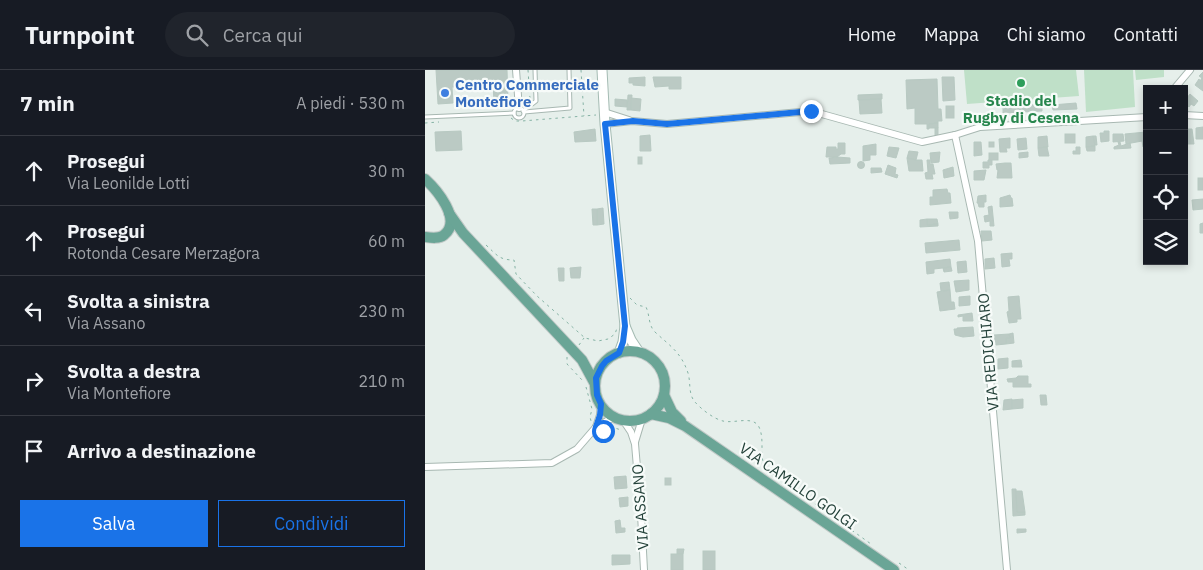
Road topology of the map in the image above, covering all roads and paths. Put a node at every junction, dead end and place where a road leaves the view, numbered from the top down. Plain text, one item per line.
1 (517, 70) edge
2 (528, 70) edge
3 (535, 70) edge
4 (569, 70) edge
5 (581, 70) edge
6 (602, 70) edge
7 (1191, 70) edge
8 (1178, 85) edge
9 (530, 106) junction
10 (520, 111) junction
11 (604, 112) junction
12 (1188, 115) edge
13 (584, 116) junction
14 (1203, 116) edge
15 (425, 117) edge
16 (1143, 117) edge
17 (505, 118) dead end
18 (633, 121) junction
19 (443, 122) dead end
20 (425, 123) edge
21 (605, 124) junction
22 (955, 135) junction
23 (425, 179) edge
24 (449, 213) junction
25 (443, 236) junction
26 (425, 237) edge
27 (478, 242) junction
28 (622, 298) junction
29 (621, 326) junction
30 (585, 338) junction
31 (574, 350) junction
32 (639, 352) junction
33 (619, 353) junction
34 (583, 360) junction
35 (606, 361) junction
36 (595, 384) junction
37 (664, 395) junction
38 (601, 404) junction
39 (646, 416) junction
40 (618, 418) junction
41 (685, 426) junction
42 (596, 427) junction
43 (626, 434) dead end
44 (635, 444) junction
45 (425, 467) edge
46 (877, 547) dead end
47 (893, 559) dead end
48 (644, 570) edge
49 (894, 570) edge
50 (909, 570) edge
51 (1007, 570) edge

1 - 10 street
2 - 9 path
3 - 9 lane
4 - 10 lane
5 - 13 path
6 - 11 main road
7 - 8 street
9 - 10 lane
10 - 15 lane
11 - 13 path
11 - 18 street
11 - 21 main road
12 - 14 street
13 - 17 path
16 - 22 street
18 - 21 street
18 - 22 street
19 - 20 path
21 - 28 main road
22 - 51 street, VIA REDICHIARO
23 - 24 main road
24 - 25 main road
24 - 27 main road
25 - 26 main road
25 - 27 main road
27 - 30 path
27 - 31 main road
28 - 29 main road
28 - 46 path
29 - 30 path
29 - 32 main road
29 - 33 main road
30 - 31 path
31 - 34 main road
31 - 42 path
32 - 33 main road
32 - 37 main road
33 - 35 main road
34 - 35 main road
34 - 36 main road
35 - 36 main road
36 - 38 main road
37 - 39 main road
37 - 41 main road, VIA CAMILLO GOLGI
38 - 40 main road
38 - 42 street
39 - 40 main road
39 - 41 main road, VIA CAMILLO GOLGI
39 - 44 street, VIA ASSANO
40 - 42 street
40 - 44 street, VIA ASSANO
41 - 49 main road, VIA CAMILLO GOLGI
42 - 43 path
42 - 45 street
44 - 48 street, VIA ASSANO
47 - 50 path

